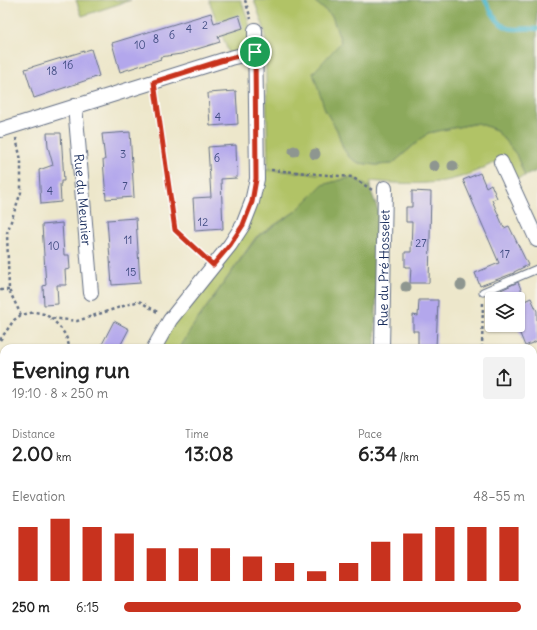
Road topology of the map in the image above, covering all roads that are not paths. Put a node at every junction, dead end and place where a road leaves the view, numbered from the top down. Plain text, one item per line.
1 (255, 30) road end
2 (255, 52) junction
3 (75, 106) junction
4 (0, 130) edge
5 (501, 162) dead end
6 (385, 192) road end
7 (537, 240) edge
8 (537, 269) edge
9 (484, 292) road end
10 (92, 293) dead end
11 (156, 344) edge
12 (382, 344) edge
13 (107, 630) edge
14 (148, 630) edge

1 - 2 street
2 - 3 street
2 - 11 street
3 - 4 street
3 - 10 street, Rue du Meunier
5 - 7 street
6 - 12 street, Rue du Pré Hosselet
8 - 9 lane
13 - 14 street

